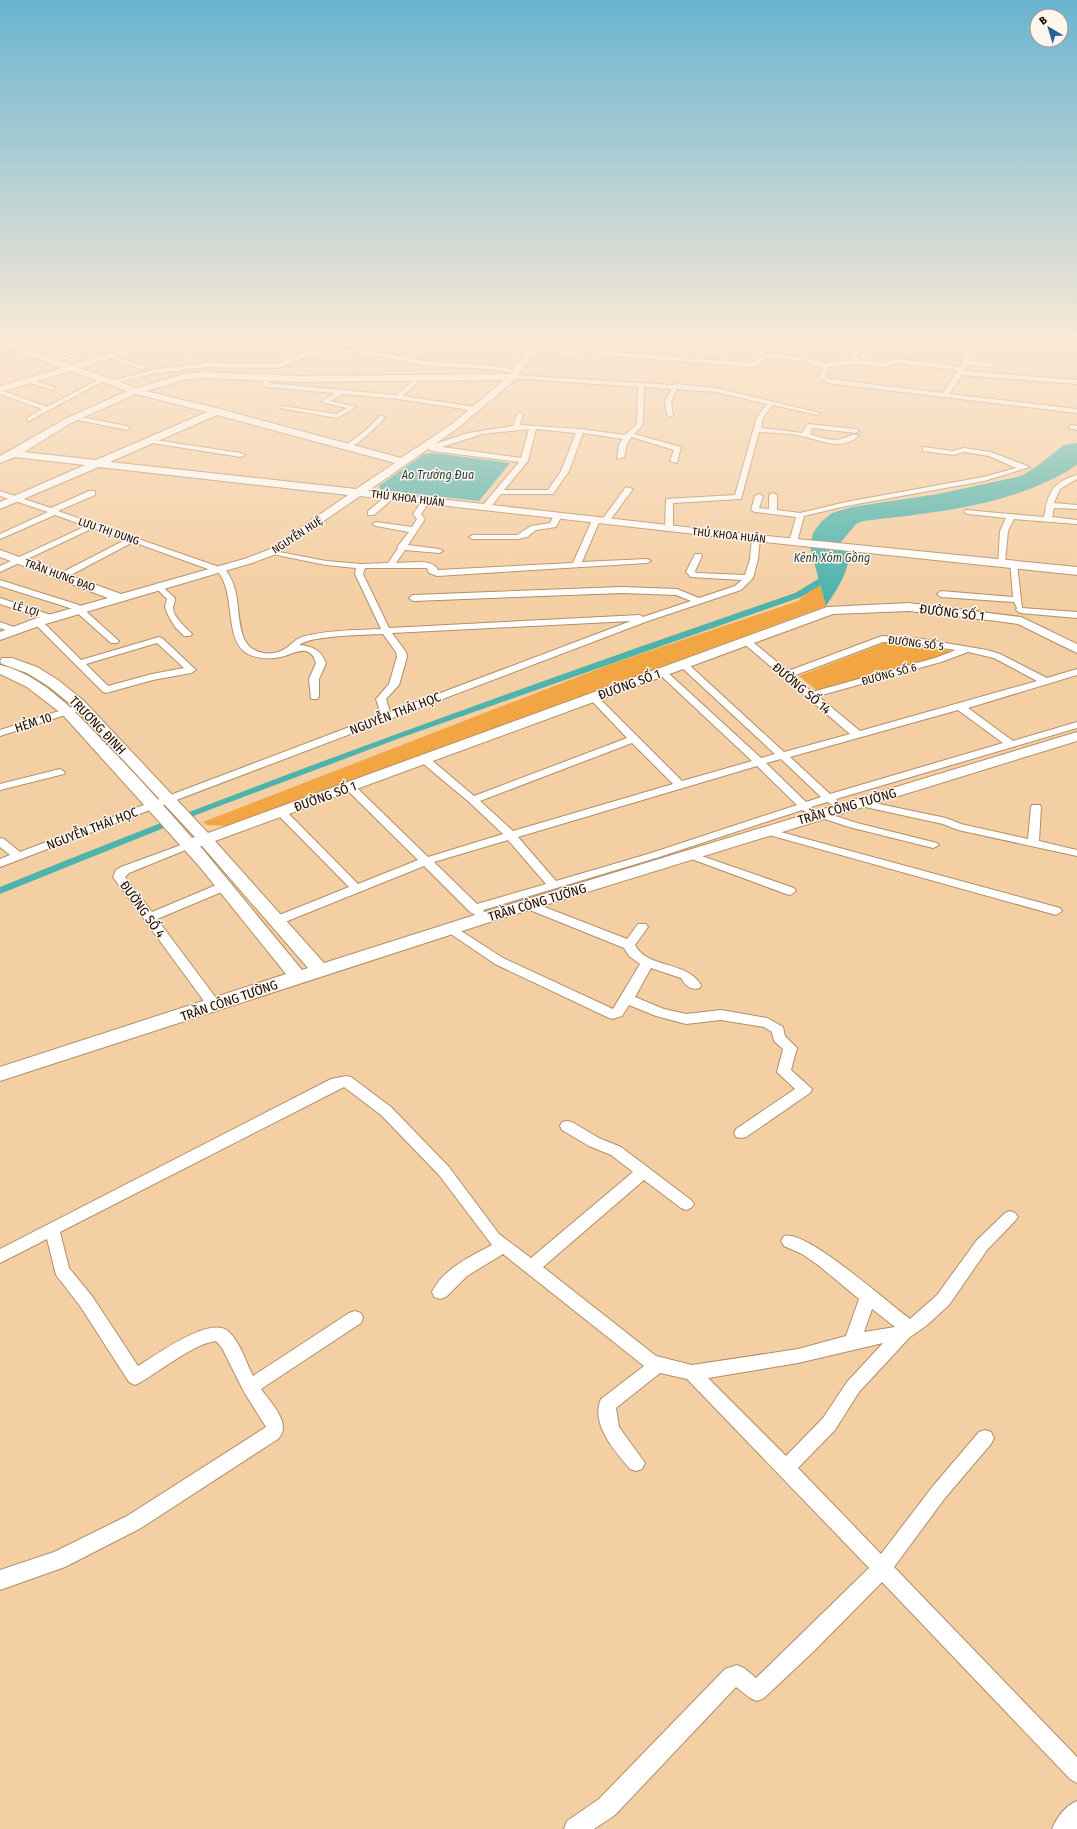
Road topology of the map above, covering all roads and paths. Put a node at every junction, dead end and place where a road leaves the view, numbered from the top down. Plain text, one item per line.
1 (66, 423) edge
2 (103, 423) edge
3 (189, 423) edge
4 (263, 423) edge
5 (376, 423) edge
6 (459, 423) edge
7 (517, 423) edge
8 (640, 423) edge
9 (758, 423) edge
10 (533, 427) junction
11 (127, 428) dead end
12 (516, 428) junction
13 (756, 429) junction
14 (580, 431) junction
15 (805, 434) junction
16 (628, 436) junction
17 (148, 441) junction
18 (347, 446) junction
19 (429, 448) junction
20 (926, 449) dead end
21 (14, 454) junction
22 (241, 455) dead end
23 (620, 457) dead end
24 (0, 460) edge
25 (524, 461) junction
26 (674, 461) dead end
27 (404, 462) junction
28 (98, 463) junction
29 (1077, 477) edge
30 (629, 489) dead end
31 (497, 492) junction
32 (0, 493) edge
33 (92, 493) dead end
34 (360, 493) junction
35 (773, 495) dead end
36 (392, 496) junction
37 (759, 496) dead end
38 (17, 498) junction
39 (427, 500) junction
40 (1050, 505) junction
41 (0, 506) edge
42 (1077, 506) edge
43 (486, 507) junction
44 (54, 512) junction
45 (371, 512) dead end
46 (968, 512) dead end
47 (771, 514) junction
48 (558, 515) junction
49 (800, 515) junction
50 (1012, 516) junction
51 (1048, 519) junction
52 (600, 520) junction
53 (1077, 522) edge
54 (376, 524) dead end
55 (94, 525) junction
56 (669, 528) junction
57 (413, 530) junction
58 (0, 537) edge
59 (473, 537) dead end
60 (756, 538) junction
61 (133, 539) junction
62 (797, 542) junction
63 (401, 547) junction
64 (439, 551) dead end
65 (272, 552) junction
66 (0, 553) edge
67 (698, 556) dead end
68 (20, 560) junction
69 (647, 561) dead end
70 (1001, 563) junction
71 (1013, 564) junction
72 (391, 565) junction
73 (361, 566) junction
74 (576, 566) junction
75 (0, 569) edge
76 (217, 569) junction
77 (1077, 571) edge
78 (64, 575) junction
79 (749, 578) junction
80 (0, 582) edge
81 (158, 586) junction
82 (941, 594) dead end
83 (120, 598) junction
84 (413, 598) dead end
85 (699, 600) junction
86 (1018, 600) junction
87 (0, 601) edge
88 (79, 610) junction
89 (1020, 615) junction
90 (1077, 615) edge
91 (51, 618) junction
92 (645, 619) junction
93 (38, 622) junction
94 (0, 624) edge
95 (14, 630) junction
96 (387, 632) junction
97 (187, 634) dead end
98 (0, 636) edge
99 (745, 640) junction
100 (114, 641) dead end
101 (0, 642) edge
102 (291, 648) junction
103 (966, 649) junction
104 (1077, 649) edge
105 (80, 663) junction
106 (683, 664) junction
107 (2, 665) edge
108 (662, 672) junction
109 (1077, 672) edge
110 (787, 675) junction
111 (1045, 681) junction
112 (811, 695) junction
113 (314, 697) dead end
114 (594, 697) junction
115 (81, 707) junction
116 (960, 707) junction
117 (67, 711) junction
118 (386, 716) junction
119 (1077, 725) edge
120 (0, 733) edge
121 (859, 736) junction
122 (1077, 736) edge
123 (633, 738) junction
124 (1011, 744) junction
125 (784, 756) junction
126 (424, 759) junction
127 (760, 762) junction
128 (60, 772) dead end
129 (680, 786) junction
130 (0, 787) edge
131 (350, 787) junction
132 (473, 800) junction
133 (860, 802) junction
134 (834, 803) junction
135 (164, 806) junction
136 (1036, 807) dead end
137 (281, 812) junction
138 (812, 812) junction
139 (766, 831) junction
140 (510, 835) junction
141 (193, 838) junction
142 (0, 841) edge
143 (1033, 842) junction
144 (933, 845) dead end
145 (1077, 853) edge
146 (690, 855) junction
147 (18, 856) junction
148 (424, 861) junction
149 (0, 863) edge
150 (553, 885) junction
151 (225, 886) junction
152 (356, 888) junction
153 (790, 891) dead end
154 (529, 905) junction
155 (1056, 911) dead end
156 (480, 914) junction
157 (149, 918) junction
158 (276, 921) junction
159 (642, 927) dead end
160 (451, 930) junction
161 (629, 945) junction
162 (647, 962) junction
163 (320, 970) junction
164 (298, 977) junction
165 (696, 985) dead end
166 (628, 999) junction
167 (214, 1005) junction
168 (0, 1074) edge
169 (567, 1126) dead end
170 (741, 1133) dead end
171 (643, 1172) junction
172 (686, 1204) dead end
173 (1010, 1217) dead end
174 (52, 1230) junction
175 (789, 1241) dead end
176 (504, 1246) junction
177 (0, 1256) edge
178 (532, 1267) junction
179 (440, 1292) dead end
180 (868, 1297) junction
181 (355, 1318) dead end
182 (907, 1330) junction
183 (852, 1342) junction
184 (658, 1365) junction
185 (692, 1373) junction
186 (250, 1387) junction
187 (985, 1438) dead end
188 (636, 1463) dead end
189 (786, 1468) junction
190 (881, 1569) junction
191 (10, 1577) edge
192 (1077, 1772) edge
193 (1077, 1812) edge
194 (576, 1829) edge
195 (1063, 1829) edge

1 - 21 main road
2 - 11 street
3 - 17 main road
4 - 18 main road
5 - 18 street
6 - 19 main road, NGUYỄN HUỆ
7 - 12 street
8 - 16 street
9 - 13 street
10 - 12 street
10 - 14 street
10 - 25 street
12 - 19 street
13 - 15 street
13 - 56 street
14 - 16 street
14 - 31 street
15 - 15 street
16 - 23 street
16 - 26 street
17 - 22 street
17 - 28 main road
18 - 27 main road
19 - 25 street
19 - 27 main road, NGUYỄN HUỆ
20 - 49 street
21 - 24 main road
21 - 28 main road, THỦ KHOA HUÂN
25 - 31 street
27 - 34 main road, NGUYỄN HUỆ
28 - 34 main road, THỦ KHOA HUÂN
28 - 38 main road
29 - 40 street
30 - 52 street
31 - 43 street
32 - 38 street, LƯU THỊ DUNG
33 - 44 street
34 - 36 main road, THỦ KHOA HUÂN
34 - 65 main road, NGUYỄN HUỆ
35 - 47 street
36 - 39 main road, THỦ KHOA HUÂN
36 - 45 street
37 - 47 street
38 - 41 main road
38 - 44 street, LƯU THỊ DUNG
39 - 43 main road, THỦ KHOA HUÂN
39 - 57 street
40 - 42 street
40 - 51 street
43 - 48 main road, THỦ KHOA HUÂN
44 - 55 street, LƯU THỊ DUNG
44 - 58 street
46 - 50 street
47 - 49 street
48 - 52 main road, THỦ KHOA HUÂN
48 - 59 street
49 - 62 street
50 - 51 street
50 - 70 street
51 - 53 street
52 - 56 main road, THỦ KHOA HUÂN
52 - 74 street
54 - 57 street
55 - 61 street, LƯU THỊ DUNG
55 - 68 street
56 - 60 main road, THỦ KHOA HUÂN
57 - 63 street
60 - 62 main road, THỦ KHOA HUÂN
60 - 79 street
61 - 76 street, LƯU THỊ DUNG
61 - 78 street
62 - 70 main road, THỦ KHOA HUÂN
63 - 64 street
63 - 72 street
65 - 73 street
65 - 76 main road, NGUYỄN HUỆ
66 - 68 main road, TRẦN HƯNG ĐẠO
67 - 79 street
68 - 75 street
68 - 78 main road, TRẦN HƯNG ĐẠO
69 - 74 street
70 - 71 main road
71 - 77 main road
71 - 86 street
72 - 73 street
72 - 74 street
73 - 96 street
76 - 81 main road, NGUYỄN HUỆ
76 - 102 street
78 - 83 main road, TRẦN HƯNG ĐẠO
79 - 85 street, NGUYỄN THÁI HỌC
80 - 88 street
81 - 83 main road, NGUYỄN HUỆ
81 - 97 street
82 - 86 street
83 - 88 main road, NGUYỄN HUỆ
84 - 85 street
85 - 92 street, NGUYỄN THÁI HỌC
86 - 89 street
87 - 91 street, LÊ LỢI
88 - 91 main road, NGUYỄN HUỆ
88 - 100 street
89 - 90 street
89 - 99 main road, ĐƯỜNG SỐ 1
89 - 104 main road, ĐƯỜNG SỐ 1
91 - 93 main road, NGUYỄN HUỆ
92 - 96 street
92 - 118 street, NGUYỄN THÁI HỌC
93 - 95 main road, NGUYỄN HUỆ
93 - 105 street
94 - 95 street
95 - 98 main road, NGUYỄN HUỆ
96 - 102 street
96 - 118 street
99 - 106 main road, ĐƯỜNG SỐ 1
99 - 110 street, ĐƯỜNG SỐ 14
101 - 107 main road
102 - 113 street
103 - 110 street, ĐƯỜNG SỐ 5
103 - 111 street, ĐƯỜNG SỐ 5
103 - 112 street, ĐƯỜNG SỐ 6
105 - 105 street
106 - 108 main road, ĐƯỜNG SỐ 1
106 - 125 street
107 - 115 main road, TRƯƠNG ĐỊNH
107 - 117 main road, TRƯƠNG ĐỊNH
108 - 114 main road, ĐƯỜNG SỐ 1
108 - 127 street
109 - 111 street
110 - 112 street, ĐƯỜNG SỐ 14
111 - 116 street
112 - 121 street, ĐƯỜNG SỐ 14
114 - 123 street
114 - 126 main road, ĐƯỜNG SỐ 1
115 - 117 street, HẺM 10
115 - 135 main road, TRƯƠNG ĐỊNH
116 - 121 street
116 - 124 street
117 - 120 street, HẺM 10
117 - 135 main road, TRƯƠNG ĐỊNH
118 - 135 street, NGUYỄN THÁI HỌC
119 - 124 street, TRẦN CÔNG TƯỜNG
121 - 125 street
122 - 133 main road, TRẦN CÔNG TƯỜNG
123 - 129 street
123 - 132 street
124 - 134 street, TRẦN CÔNG TƯỜNG
125 - 127 street
125 - 134 street
126 - 131 main road, ĐƯỜNG SỐ 1
126 - 132 street
127 - 129 street
127 - 138 street
128 - 130 street
129 - 140 street
131 - 137 main road, ĐƯỜNG SỐ 1
131 - 148 street
132 - 140 street
133 - 134 main road, TRẦN CÔNG TƯỜNG
133 - 143 street
134 - 138 main road, TRẦN CÔNG TƯỜNG
135 - 141 main road
135 - 147 street, NGUYỄN THÁI HỌC
136 - 143 street
137 - 141 main road, ĐƯỜNG SỐ 1
137 - 152 street
138 - 139 main road, TRẦN CÔNG TƯỜNG
138 - 144 street
138 - 150 street, TRẦN CÔNG TƯỜNG
139 - 146 main road, TRẦN CÔNG TƯỜNG
139 - 155 street
140 - 148 street
140 - 150 street
141 - 151 main road
141 - 157 street, ĐƯỜNG SỐ 4
141 - 158 main road
142 - 147 street
143 - 145 street
146 - 153 street
146 - 154 main road, TRẦN CÔNG TƯỜNG
147 - 149 street, NGUYỄN THÁI HỌC
148 - 152 street
148 - 156 street
150 - 156 street, TRẦN CÔNG TƯỜNG
151 - 157 street
151 - 164 main road
152 - 158 street
154 - 156 main road, TRẦN CÔNG TƯỜNG
154 - 161 street
156 - 160 main road, TRẦN CÔNG TƯỜNG
157 - 167 street, ĐƯỜNG SỐ 4
158 - 163 main road
159 - 161 street
160 - 163 main road, TRẦN CÔNG TƯỜNG
160 - 166 street
161 - 162 street
162 - 165 street
162 - 166 street
163 - 164 main road, TRẦN CÔNG TƯỜNG
164 - 167 main road, TRẦN CÔNG TƯỜNG
166 - 170 street
167 - 168 main road, TRẦN CÔNG TƯỜNG
169 - 171 street
171 - 172 street
171 - 178 street
173 - 182 street
174 - 176 street
174 - 177 street
174 - 186 street
175 - 180 street
176 - 178 street
176 - 179 street
178 - 184 street
180 - 182 street
180 - 183 street
181 - 186 street
182 - 183 street
182 - 189 street
183 - 185 street
184 - 185 street
184 - 188 street
185 - 189 street
186 - 191 street
187 - 190 street
189 - 190 street
190 - 192 street
190 - 194 street
193 - 195 street

